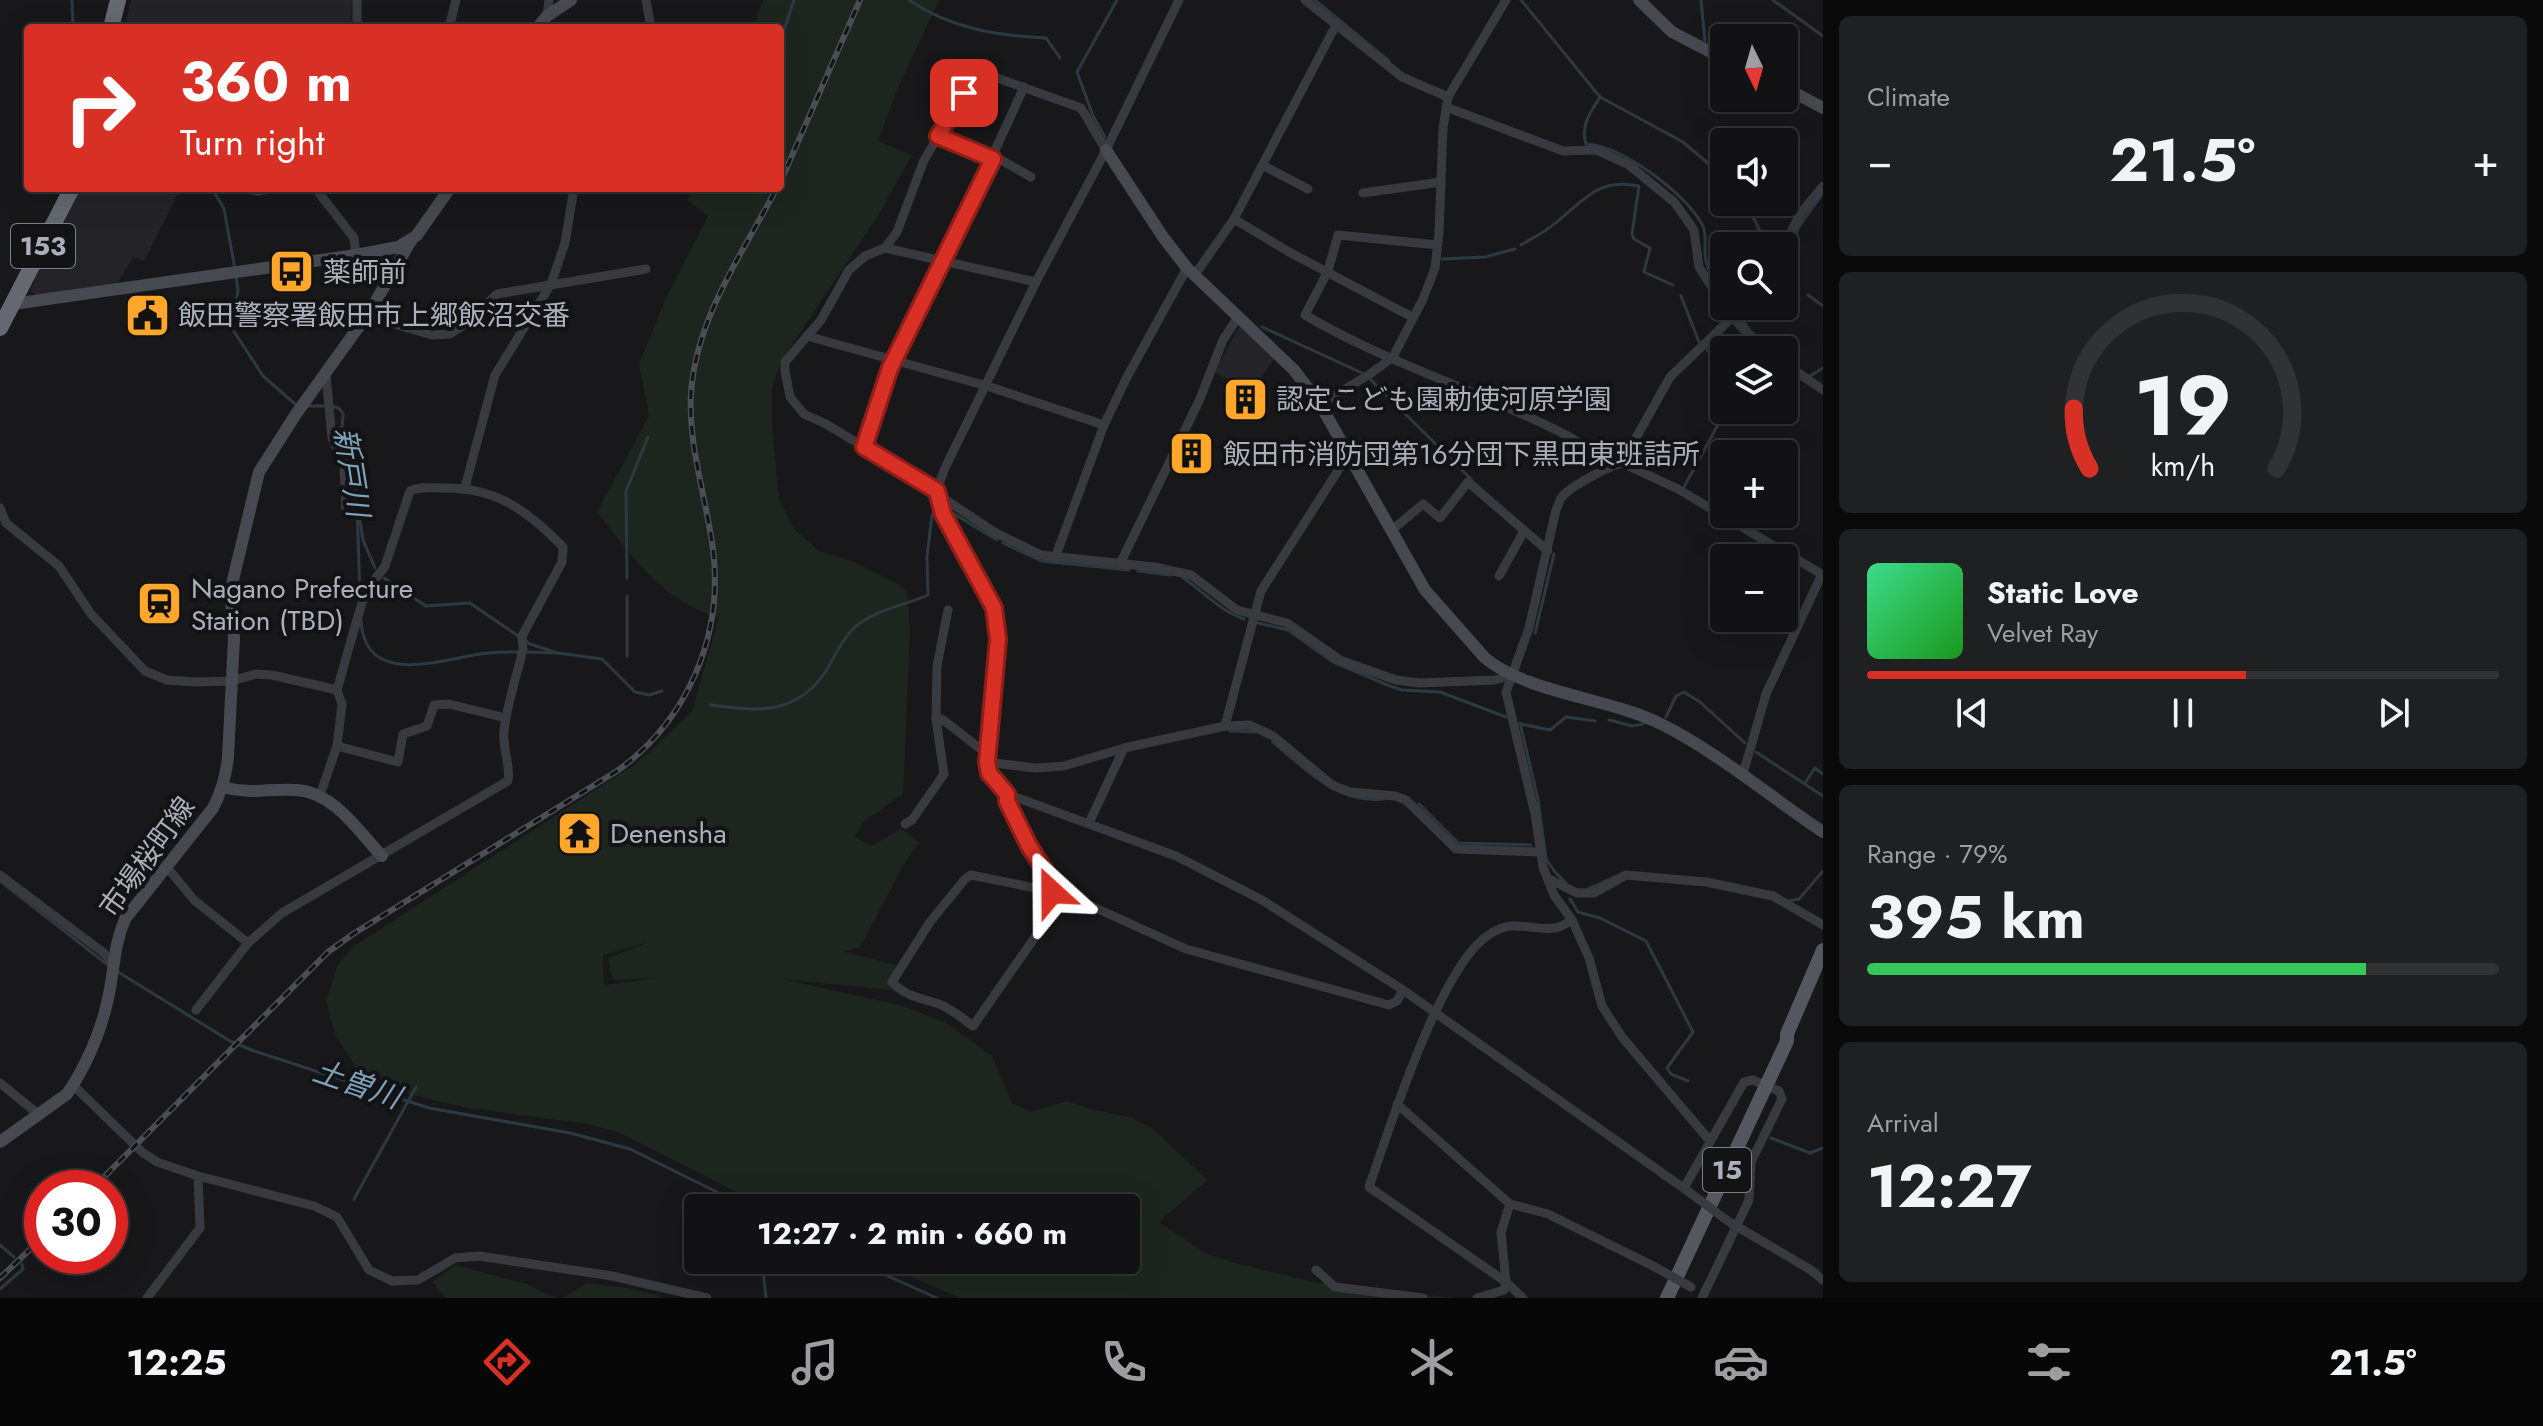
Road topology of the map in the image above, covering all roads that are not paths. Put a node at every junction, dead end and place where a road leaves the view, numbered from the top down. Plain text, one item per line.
1 (118, 0) edge
2 (357, 0) edge
3 (456, 0) edge
4 (549, 0) edge
5 (571, 0) edge
6 (646, 0) edge
7 (1179, 0) edge
8 (1305, 0) edge
9 (1506, 0) edge
10 (1639, 0) edge
11 (547, 16) junction
12 (112, 24) edge
13 (357, 24) edge
14 (450, 24) edge
15 (540, 24) edge
16 (650, 24) edge
17 (1336, 25) junction
18 (1710, 53) edge
19 (1024, 87) junction
20 (1798, 95) edge
21 (1447, 102) junction
22 (1823, 108) edge
23 (938, 136) junction
24 (1106, 150) junction
25 (993, 158) junction
26 (1264, 166) junction
27 (1031, 177) dead end
28 (1441, 182) junction
29 (1823, 186) edge
30 (1308, 189) dead end
31 (70, 192) edge
32 (319, 192) edge
33 (447, 192) edge
34 (573, 192) edge
35 (1363, 193) dead end
36 (1234, 219) junction
37 (1791, 232) edge
38 (412, 239) junction
39 (1438, 245) junction
40 (885, 248) junction
41 (356, 255) junction
42 (944, 262) junction
43 (646, 269) dead end
44 (1328, 271) junction
45 (1191, 272) junction
46 (1036, 282) junction
47 (551, 284) junction
48 (1710, 284) edge
49 (6, 305) edge
50 (370, 311) junction
51 (1238, 317) junction
52 (1412, 317) junction
53 (1731, 320) edge
54 (1737, 320) edge
55 (0, 328) edge
56 (807, 336) junction
57 (1753, 336) edge
58 (1393, 357) junction
59 (894, 361) junction
60 (1798, 373) edge
61 (326, 375) junction
62 (987, 386) junction
63 (1823, 390) edge
64 (1320, 404) junction
65 (1104, 425) junction
66 (864, 447) junction
67 (1348, 455) junction
68 (1617, 464) junction
69 (465, 487) junction
70 (938, 494) junction
71 (0, 508) edge
72 (346, 513) dead end
73 (1391, 531) junction
74 (1524, 531) junction
75 (1548, 551) junction
76 (1055, 558) junction
77 (1120, 564) junction
78 (1823, 575) edge
79 (1499, 576) dead end
80 (948, 610) dead end
81 (1253, 615) junction
82 (1513, 675) junction
83 (231, 681) junction
84 (337, 690) junction
85 (506, 718) junction
86 (936, 719) junction
87 (1225, 726) junction
88 (337, 746) junction
89 (1124, 748) junction
90 (987, 758) junction
91 (1743, 774) junction
92 (222, 787) junction
93 (1007, 794) junction
94 (320, 795) junction
95 (1089, 823) junction
96 (905, 824) dead end
97 (1823, 832) edge
98 (1541, 852) junction
99 (382, 856) junction
100 (166, 866) junction
101 (0, 875) edge
102 (1549, 879) junction
103 (1052, 892) junction
104 (1065, 894) junction
105 (1572, 920) junction
106 (1823, 925) edge
107 (248, 943) junction
108 (1823, 950) edge
109 (112, 969) junction
110 (1823, 972) edge
111 (1403, 990) junction
112 (196, 1010) dead end
113 (1435, 1013) junction
114 (1787, 1041) junction
115 (0, 1083) edge
116 (1767, 1084) junction
117 (73, 1085) junction
118 (1397, 1104) junction
119 (38, 1114) junction
120 (1710, 1141) junction
121 (0, 1142) edge
122 (198, 1176) junction
123 (1686, 1190) junction
124 (1510, 1204) junction
125 (1732, 1224) junction
126 (1316, 1270) dead end
127 (1823, 1280) edge
128 (1506, 1282) junction
129 (1703, 1296) edge
130 (147, 1298) edge
131 (707, 1298) edge
132 (1423, 1298) edge
133 (1477, 1298) edge
134 (1523, 1298) edge
135 (1667, 1298) edge

1 - 12 highway
2 - 13 street
3 - 14 street
4 - 11 street
5 - 11 street
6 - 16 street
7 - 24 street
8 - 17 street
9 - 21 street
10 - 18 street
11 - 15 street
17 - 21 street
17 - 26 street
19 - 23 street
19 - 24 street
19 - 25 street
20 - 22 street
21 - 28 street
21 - 48 street
23 - 25 street
23 - 40 street
24 - 45 street
24 - 46 street
25 - 27 street
25 - 42 street
26 - 30 street
26 - 36 street
28 - 35 street
28 - 39 street
29 - 37 street
31 - 49 highway, 153
32 - 41 street
33 - 38 street, 市場桜町線
34 - 47 street
36 - 44 street
36 - 45 street
38 - 41 street
38 - 50 street, 市場桜町線
39 - 44 street
39 - 52 street
40 - 42 street
40 - 56 street
41 - 49 street
42 - 46 street
42 - 59 street
43 - 47 street
44 - 52 street
44 - 58 street
45 - 51 street
45 - 65 street
46 - 62 street
47 - 50 street
47 - 69 street
49 - 55 highway, 153
50 - 61 street, 市場桜町線
51 - 64 street
51 - 77 street
52 - 58 street
53 - 68 street
54 - 57 street
56 - 59 street
56 - 66 street
58 - 64 street
58 - 68 street
59 - 62 street
59 - 66 street
60 - 63 street
61 - 72 street
61 - 83 street, 市場桜町線
62 - 65 street
62 - 70 street
64 - 67 street
65 - 76 street
66 - 70 street
67 - 73 street
67 - 81 street
68 - 75 street
68 - 78 street
69 - 84 street
69 - 85 street
70 - 76 street
70 - 90 street
71 - 83 street
73 - 74 street
73 - 82 street
74 - 75 street
74 - 79 street
75 - 82 street
76 - 77 street
77 - 81 street
78 - 91 street
80 - 86 street
81 - 82 street
81 - 87 street
82 - 91 street
82 - 98 street
83 - 84 street
83 - 92 street, 市場桜町線
84 - 88 street
85 - 88 street
85 - 99 street
86 - 90 street
86 - 96 street
87 - 89 street
87 - 98 street
88 - 94 street
89 - 90 street
89 - 95 street
90 - 93 street
91 - 97 street
92 - 94 street
92 - 100 street, 市場桜町線
93 - 95 street
93 - 103 street
94 - 99 street
95 - 111 street
98 - 102 street
99 - 107 street
100 - 107 street
100 - 109 street, 市場桜町線
101 - 109 street
102 - 105 street
102 - 106 street
103 - 104 street
103 - 104 street
104 - 111 street
105 - 113 street
105 - 120 street
107 - 112 street
108 - 114 main road, 15
109 - 117 street, 市場桜町線
110 - 114 main road, 15
111 - 113 street
113 - 118 street
113 - 123 street
114 - 116 main road, 15
115 - 119 street
116 - 120 street
116 - 125 street
116 - 135 main road, 15
117 - 119 street, 市場桜町線
117 - 122 street
118 - 124 street
118 - 128 street
119 - 121 street, 市場桜町線
120 - 123 street
122 - 130 street
122 - 131 street
123 - 125 street, bridge
124 - 128 street
124 - 129 street, bridge
125 - 127 street
125 - 129 street
126 - 132 street
128 - 133 street
128 - 134 street

